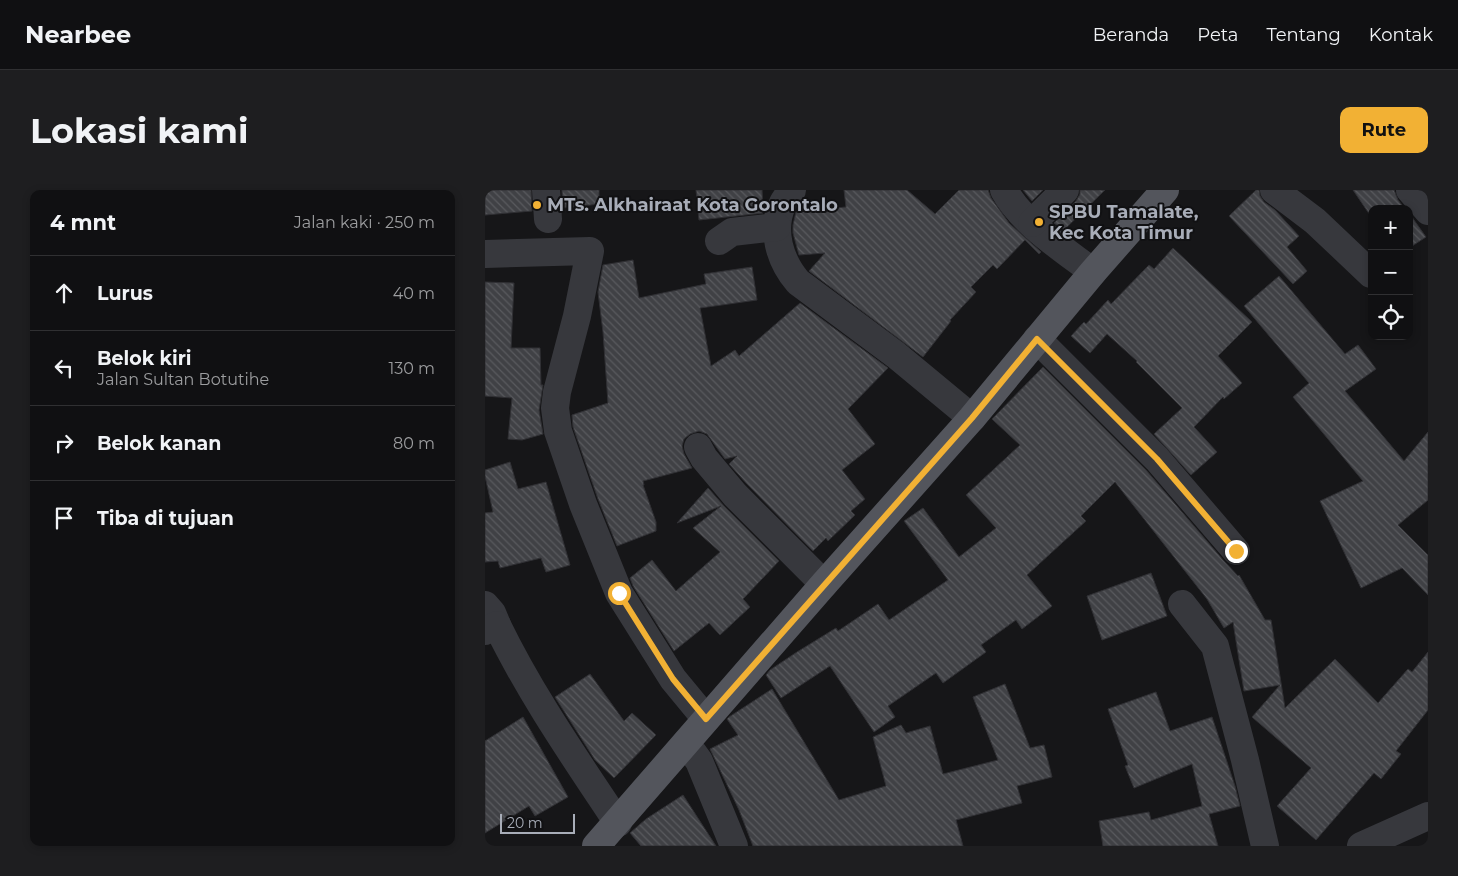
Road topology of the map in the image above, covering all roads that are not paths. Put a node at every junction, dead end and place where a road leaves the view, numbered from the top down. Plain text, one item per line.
1 (546, 190) edge
2 (792, 190) edge
3 (1004, 190) edge
4 (1065, 190) edge
5 (1274, 190) edge
6 (1410, 190) edge
7 (1162, 191) edge
8 (1428, 211) edge
9 (548, 219) dead end
10 (1033, 223) junction
11 (777, 227) junction
12 (719, 241) dead end
13 (485, 254) edge
14 (1368, 271) edge
15 (1093, 272) junction
16 (1037, 339) junction
17 (972, 418) junction
18 (698, 447) dead end
19 (1236, 551) dead end
20 (824, 584) junction
21 (1182, 604) dead end
22 (489, 621) edge
23 (706, 719) junction
24 (686, 743) junction
25 (1428, 816) edge
26 (618, 823) junction
27 (597, 846) edge
28 (734, 846) edge
29 (1265, 846) edge
30 (1361, 846) edge

1 - 9 street
2 - 11 street
3 - 10 street
4 - 10 street
5 - 14 street
6 - 8 street
7 - 15 main road
10 - 15 street
11 - 12 street
11 - 17 street
13 - 23 street
15 - 16 main road
16 - 17 main road
16 - 19 street
17 - 20 main road
18 - 20 street
20 - 23 main road
21 - 29 street
22 - 26 street
23 - 24 main road
24 - 26 main road
24 - 28 street
25 - 30 street
26 - 27 main road

